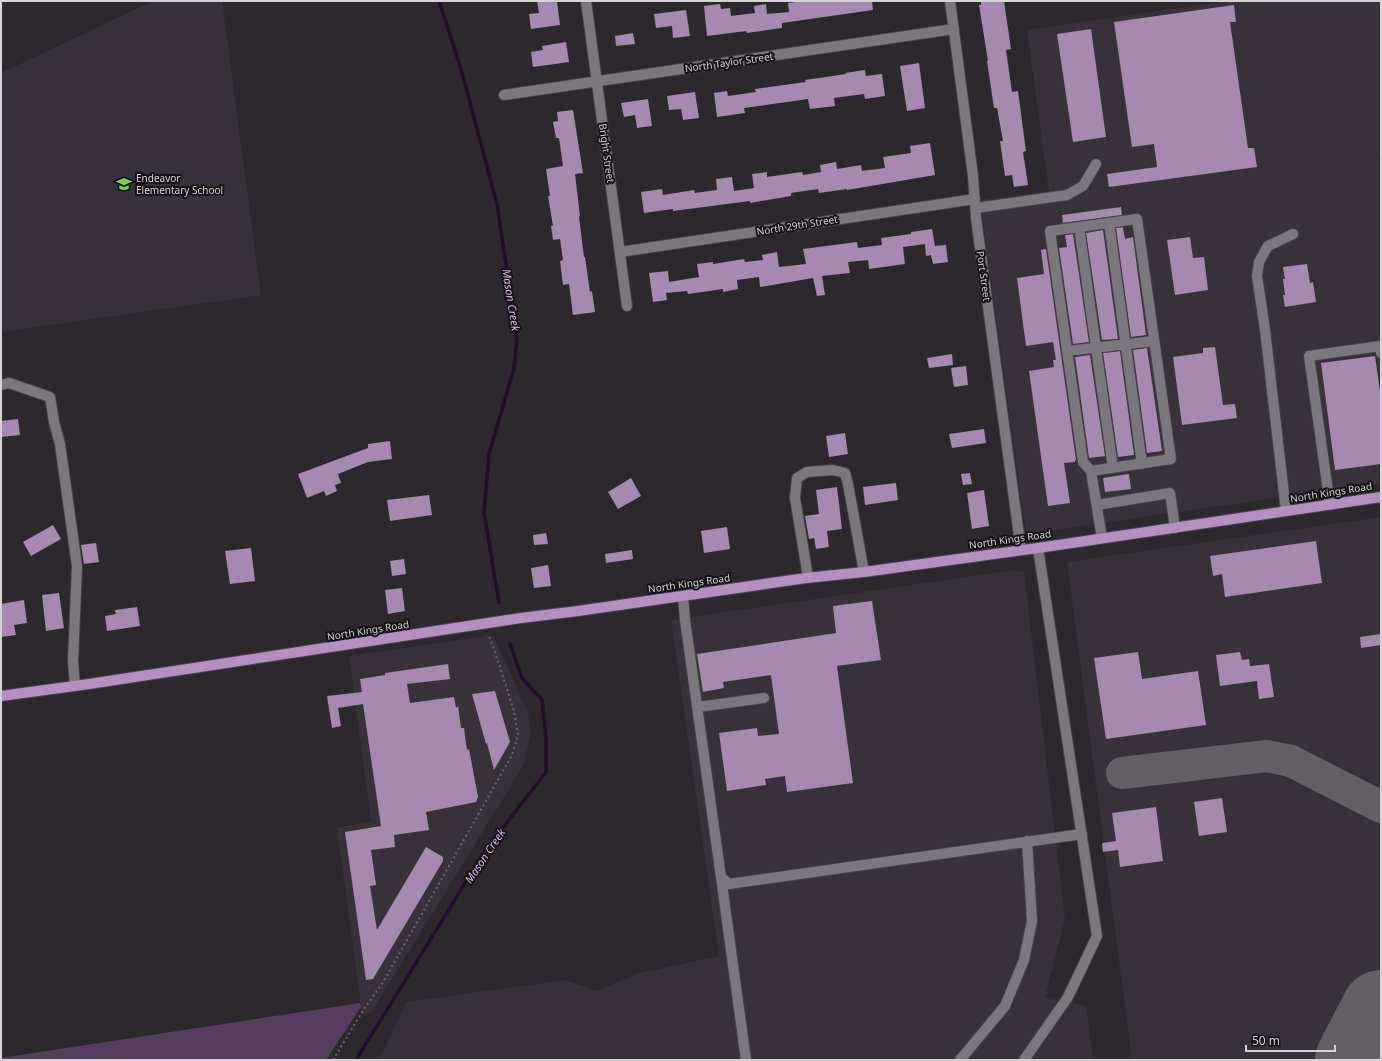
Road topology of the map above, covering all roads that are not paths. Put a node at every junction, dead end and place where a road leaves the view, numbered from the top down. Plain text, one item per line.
1 (586, 1) edge
2 (950, 1) edge
3 (954, 29) junction
4 (597, 81) junction
5 (504, 95) dead end
6 (1096, 164) dead end
7 (975, 203) junction
8 (1109, 223) junction
9 (1079, 227) junction
10 (1293, 234) dead end
11 (620, 252) junction
12 (627, 306) dead end
13 (1154, 341) junction
14 (1125, 345) junction
15 (1096, 348) junction
16 (1067, 351) junction
17 (1381, 353) edge
18 (1, 385) edge
19 (1142, 464) junction
20 (1113, 468) junction
21 (1091, 471) junction
22 (1381, 497) edge
23 (1330, 504) junction
24 (1097, 505) junction
25 (1286, 511) junction
26 (1175, 528) junction
27 (1102, 538) junction
28 (1038, 548) junction
29 (1021, 550) junction
30 (864, 572) junction
31 (806, 578) junction
32 (683, 596) junction
33 (75, 686) junction
34 (1, 696) edge
35 (764, 698) dead end
36 (698, 708) junction
37 (1082, 834) junction
38 (1027, 842) junction
39 (721, 877) junction
40 (746, 1060) edge
41 (960, 1060) edge
42 (1024, 1060) edge

1 - 4 street, Bright Street
2 - 3 street, Port Street
3 - 4 street, North Taylor Street
3 - 7 street, Port Street
4 - 5 street, North Taylor Street
4 - 11 street, Bright Street
6 - 7 street, North 29th Street
7 - 11 street, North 29th Street
7 - 29 street, Port Street
8 - 9 street
8 - 13 street
8 - 14 street
9 - 15 street
9 - 16 street
10 - 25 street
11 - 12 street, Bright Street
13 - 14 street
13 - 19 street
14 - 15 street
14 - 19 street
15 - 16 street
15 - 20 street
16 - 21 street
17 - 23 street
18 - 33 street
19 - 20 street
20 - 21 street
21 - 24 street
22 - 23 main road, North Kings Road
23 - 25 main road, North Kings Road
24 - 26 street
24 - 27 street
25 - 26 main road, North Kings Road
26 - 27 main road, North Kings Road
27 - 28 main road, North Kings Road
28 - 29 main road, North Kings Road
28 - 37 street
29 - 30 main road, North Kings Road
30 - 31 main road, North Kings Road
30 - 31 street
31 - 32 main road, North Kings Road
32 - 33 main road, North Kings Road
32 - 36 street
33 - 34 main road, North Kings Road
35 - 36 street
36 - 39 street
37 - 38 street
37 - 42 street
38 - 39 street
38 - 41 street
39 - 40 street

